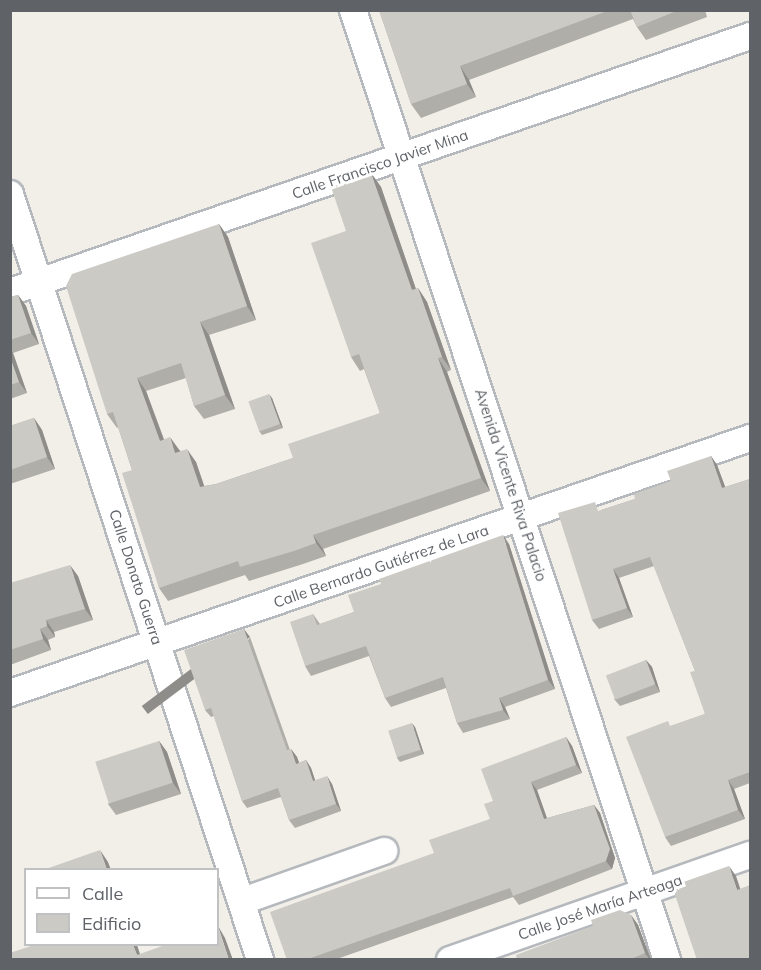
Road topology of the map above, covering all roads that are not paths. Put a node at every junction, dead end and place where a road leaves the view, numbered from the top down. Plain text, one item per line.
1 (353, 10) edge
2 (750, 36) edge
3 (402, 156) junction
4 (10, 194) edge
5 (40, 282) junction
6 (10, 292) edge
7 (750, 438) edge
8 (521, 516) junction
9 (157, 644) junction
10 (10, 693) edge
11 (384, 850) dead end
12 (750, 855) edge
13 (644, 892) junction
14 (243, 901) junction
15 (260, 960) edge
16 (450, 960) edge
17 (667, 960) edge

1 - 3 street, Avenida Vicente Riva Palacio
2 - 3 street, Calle Francisco Javier Mina
3 - 5 street, Calle Francisco Javier Mina
3 - 8 street, Avenida Vicente Riva Palacio
4 - 5 street, Calle Donato Guerra
5 - 6 street, Calle Francisco Javier Mina
5 - 9 street, Calle Donato Guerra
7 - 8 street, Calle Bernardo Gutiérrez de Lara
8 - 9 street, Calle Bernardo Gutiérrez de Lara
8 - 13 street, Avenida Vicente Riva Palacio
9 - 10 street, Calle Bernardo Gutiérrez de Lara
9 - 14 street, Calle Donato Guerra
11 - 14 street
12 - 13 street, Calle José María Arteaga
13 - 16 street, Calle José María Arteaga
13 - 17 street, Avenida Vicente Riva Palacio
14 - 15 street, Calle Donato Guerra

